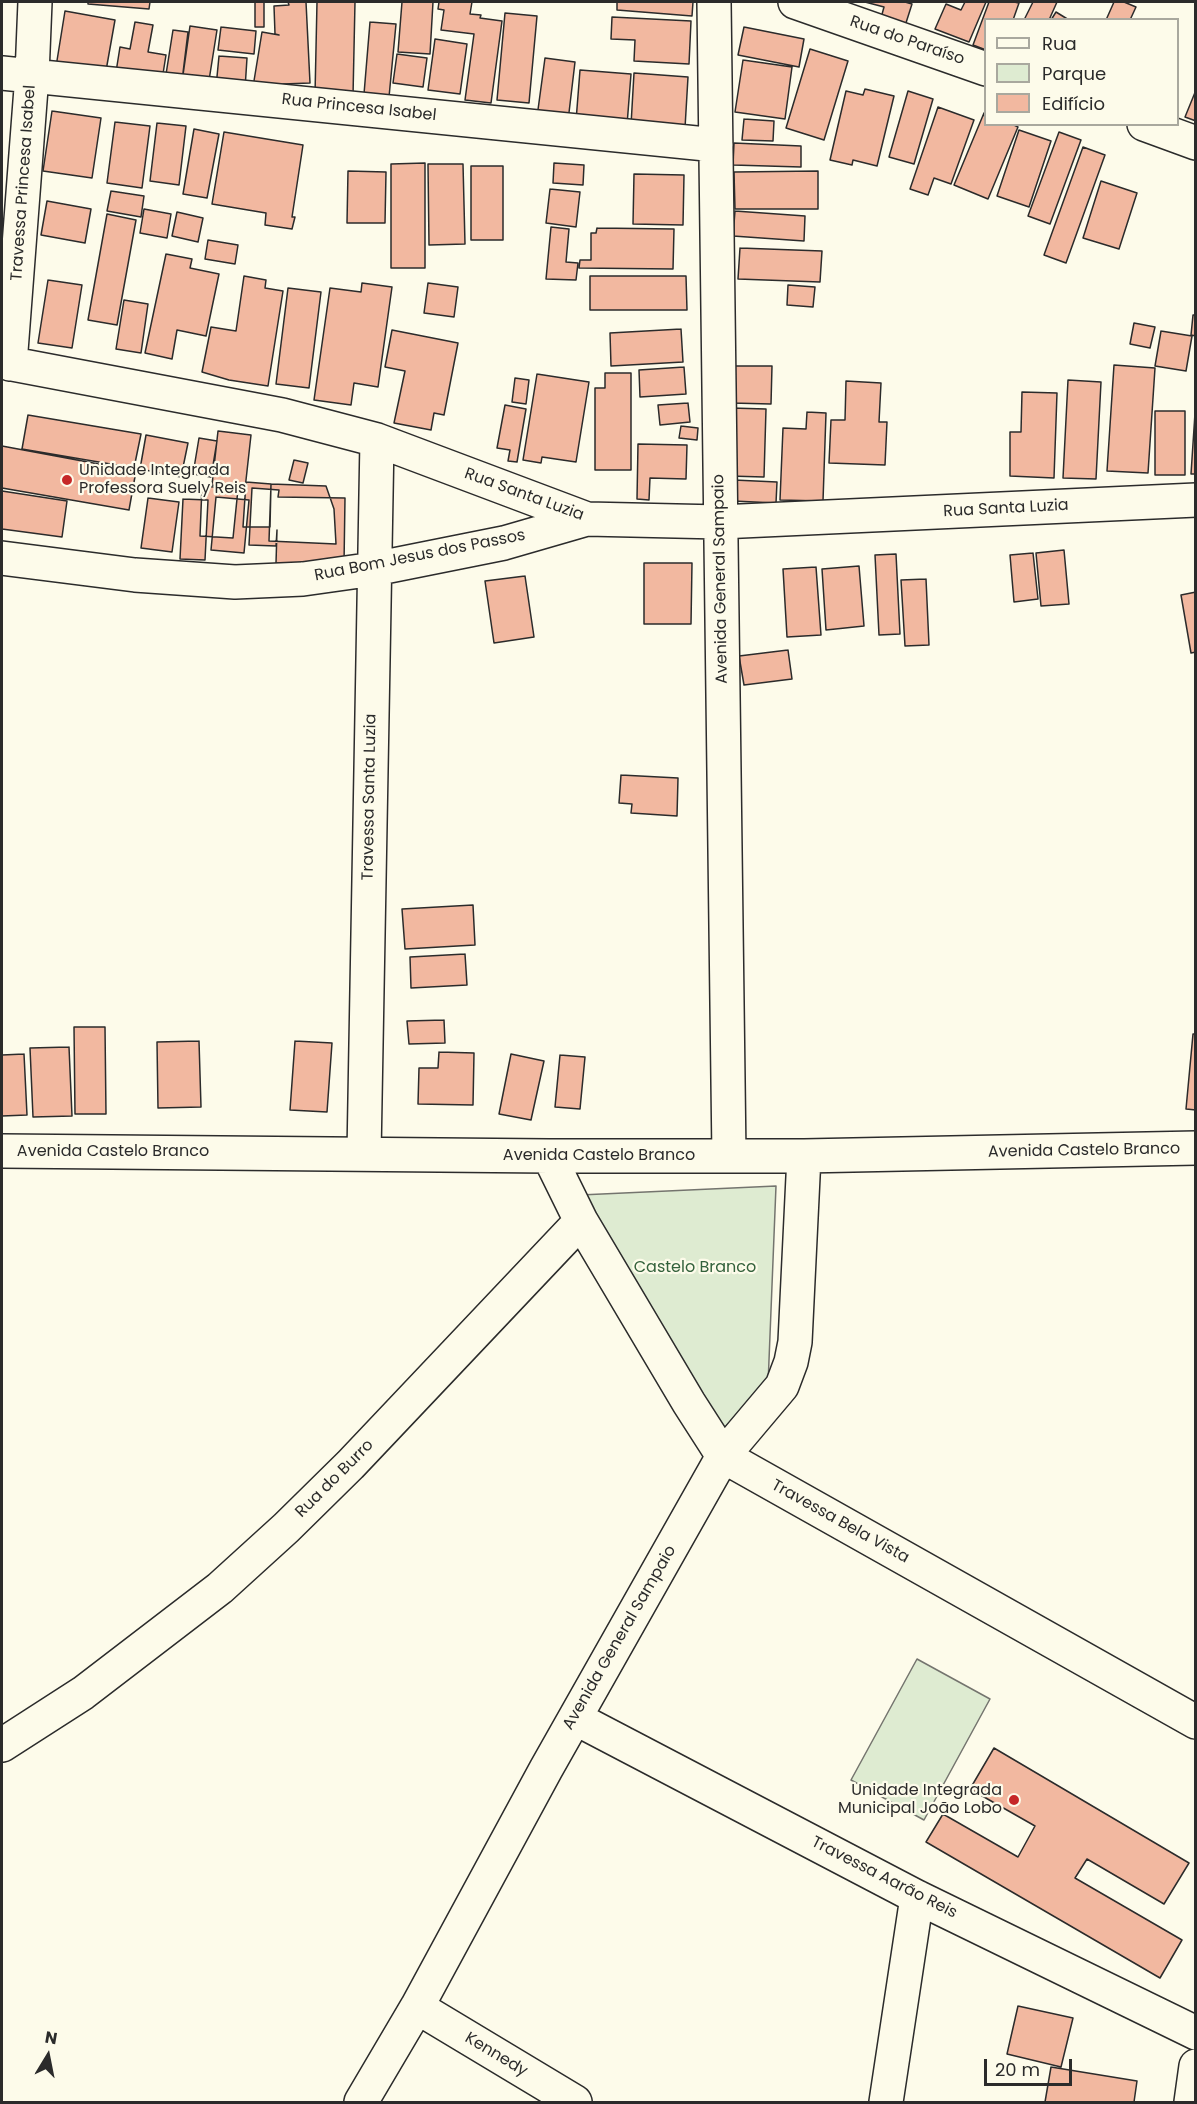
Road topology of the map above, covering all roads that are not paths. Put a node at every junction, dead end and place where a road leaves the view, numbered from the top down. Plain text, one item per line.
1 (35, 2) edge
2 (714, 2) edge
3 (795, 2) edge
4 (984, 68) edge
5 (17, 74) edge
6 (1149, 126) edge
7 (1196, 143) edge
8 (716, 145) junction
9 (6, 363) edge
10 (377, 440) junction
11 (1196, 500) edge
12 (586, 519) junction
13 (720, 522) junction
14 (2, 558) edge
15 (374, 569) junction
16 (1196, 1149) edge
17 (2, 1151) edge
18 (364, 1154) junction
19 (549, 1156) junction
20 (729, 1156) junction
21 (804, 1156) junction
22 (581, 1221) junction
23 (723, 1456) junction
24 (575, 1718) junction
25 (1196, 1722) edge
26 (2, 1745) edge
27 (916, 1897) junction
28 (417, 2007) junction
29 (1196, 2033) edge
30 (1196, 2066) edge
31 (361, 2103) edge
32 (575, 2103) edge
33 (886, 2103) edge
34 (1191, 2103) edge

1 - 5 street, Travessa Princesa Isabel
2 - 8 street, Avenida General Sampaio
3 - 4 street, Rua do Paraíso
5 - 8 street, Rua Princesa Isabel
5 - 9 street, Travessa Princesa Isabel
6 - 7 street
8 - 13 street, Avenida General Sampaio
9 - 10 street, Rua Santa Luzia
10 - 12 street, Rua Santa Luzia
10 - 15 street, Travessa Santa Luzia
11 - 13 street, Rua Santa Luzia
12 - 13 street, Rua Santa Luzia
12 - 15 street, Rua Bom Jesus dos Passos
13 - 20 street, Avenida General Sampaio
14 - 15 street, Rua Bom Jesus dos Passos
15 - 18 street, Travessa Santa Luzia
16 - 21 street, Avenida Castelo Branco
17 - 18 street, Avenida Castelo Branco
18 - 19 street, Avenida Castelo Branco
19 - 20 street, Avenida Castelo Branco
19 - 22 street
20 - 21 street, Avenida Castelo Branco
21 - 23 street, Avenida General Sampaio
22 - 23 street, Travessa Bela Vista
22 - 26 street, Rua do Burro
23 - 24 street, Avenida General Sampaio
23 - 25 street, Travessa Bela Vista
24 - 27 street, Travessa Aarão Reis
24 - 28 street, Avenida General Sampaio
27 - 29 street, Travessa Aarão Reis
27 - 33 street
28 - 31 street, Avenida General Sampaio
28 - 32 street, Kennedy
30 - 34 street

